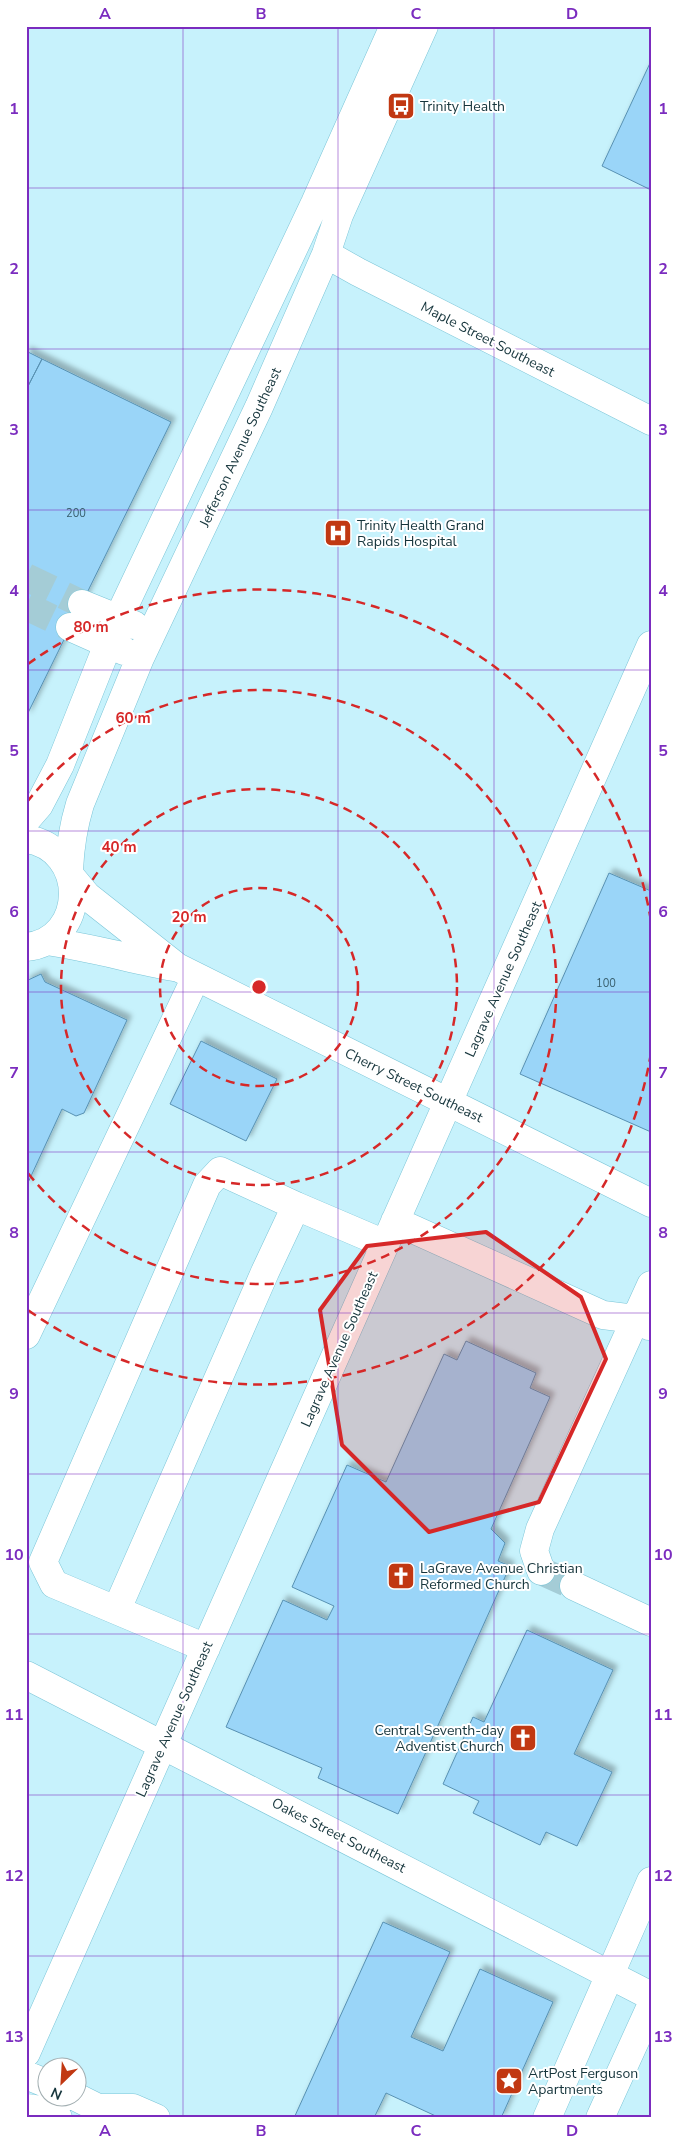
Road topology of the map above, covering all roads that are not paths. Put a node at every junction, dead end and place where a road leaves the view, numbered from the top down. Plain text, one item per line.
1 (394, 26) edge
2 (424, 26) edge
3 (326, 254) junction
4 (651, 421) edge
5 (118, 619) junction
6 (152, 632) junction
7 (107, 644) junction
8 (651, 645) edge
9 (140, 658) junction
10 (26, 820) edge
11 (26, 839) edge
12 (71, 874) junction
13 (34, 947) edge
14 (186, 972) junction
15 (449, 1101) junction
16 (651, 1204) edge
17 (296, 1206) junction
18 (390, 1233) junction
19 (651, 1285) edge
20 (643, 1323) edge
21 (26, 1335) edge
22 (541, 1571) dead end
23 (574, 1586) tunnel mouth
24 (117, 1609) junction
25 (651, 1622) edge
26 (206, 1648) junction
27 (26, 1676) edge
28 (163, 1744) junction
29 (651, 1881) edge
30 (610, 1976) junction
31 (651, 1996) edge
32 (651, 2006) edge
33 (26, 2053) edge
34 (26, 2075) edge
35 (38, 2080) edge
36 (88, 2103) edge
37 (26, 2108) edge
38 (58, 2118) edge
39 (156, 2118) edge
40 (547, 2118) edge
41 (600, 2118) edge

1 - 5 street
2 - 3 street, Jefferson Avenue Southeast
3 - 4 street, Maple Street Southeast
3 - 6 street, Jefferson Avenue Southeast
5 - 6 street
5 - 7 street
5 - 7 street
6 - 9 street, Jefferson Avenue Southeast
7 - 9 street
7 - 10 street
8 - 15 street, Lagrave Avenue Southeast
9 - 12 street, Jefferson Avenue Southeast
11 - 12 street, Cherry Street Southeast
12 - 13 street, Jefferson Avenue Southeast
12 - 14 street, Cherry Street Southeast
13 - 14 street, Cherry Street Southeast
14 - 15 street, Cherry Street Southeast
14 - 21 street
15 - 16 street, Cherry Street Southeast
15 - 18 street, Lagrave Avenue Southeast
17 - 18 street
17 - 24 street
17 - 24 street
18 - 20 street
18 - 26 street, Lagrave Avenue Southeast
19 - 20 street
20 - 22 street
23 - 25 street
24 - 26 street
26 - 28 street, Lagrave Avenue Southeast
27 - 28 street, Oakes Street Southeast
28 - 30 street, Oakes Street Southeast
28 - 33 street, Lagrave Avenue Southeast
29 - 30 street
30 - 31 street, Oakes Street Southeast
30 - 40 street
32 - 41 street
34 - 35 street
36 - 39 street
37 - 38 street

